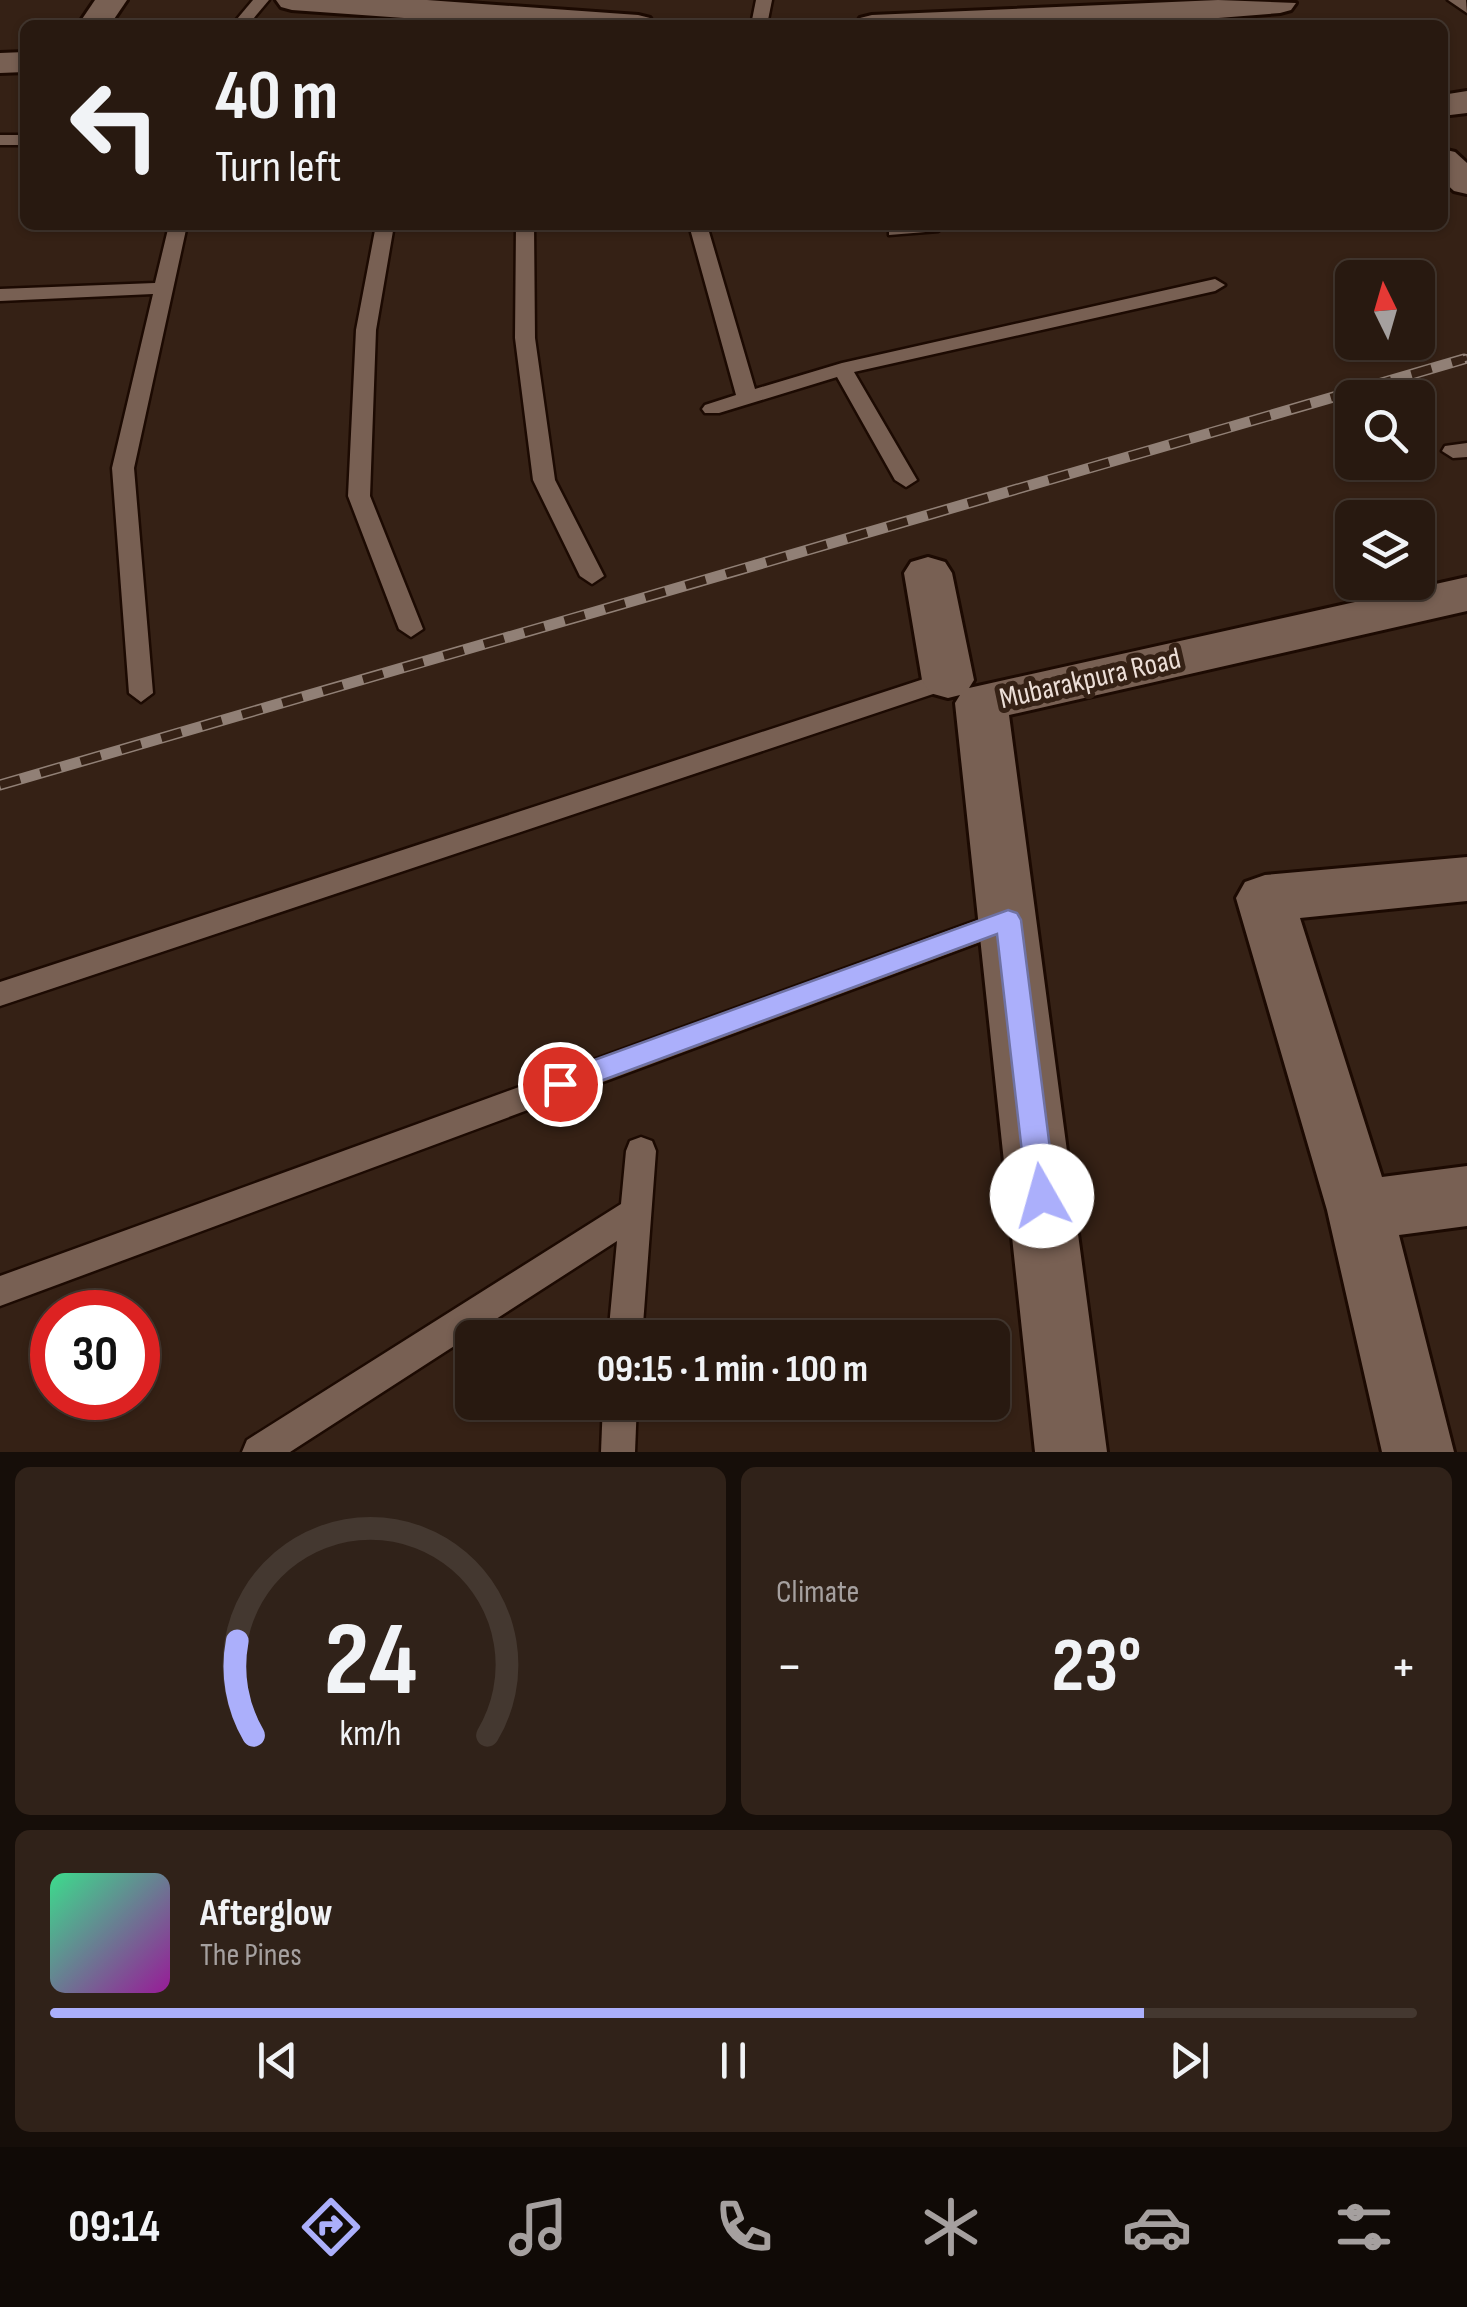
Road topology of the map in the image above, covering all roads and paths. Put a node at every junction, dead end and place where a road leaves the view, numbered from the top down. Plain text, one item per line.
1 (261, 0) edge
2 (292, 0) edge
3 (1456, 0) edge
4 (527, 8) edge
5 (1467, 8) edge
6 (1288, 9) edge
7 (244, 20) edge
8 (605, 20) edge
9 (1004, 20) edge
10 (177, 230) edge
11 (384, 230) edge
12 (526, 230) edge
13 (699, 230) edge
14 (903, 230) edge
15 (896, 231) dead end
16 (1215, 285) dead end
17 (164, 288) junction
18 (0, 295) edge
19 (842, 369) junction
20 (747, 397) junction
21 (712, 409) dead end
22 (906, 480) dead end
23 (928, 573) dead end
24 (592, 576) dead end
25 (1467, 594) edge
26 (410, 629) dead end
27 (964, 692) junction
28 (141, 693) dead end
29 (1467, 879) edge
30 (1008, 920) junction
31 (0, 994) edge
32 (641, 1151) dead end
33 (1467, 1196) edge
34 (1360, 1210) junction
35 (636, 1212) junction
36 (0, 1290) edge
37 (627, 1320) edge
38 (619, 1420) edge
39 (259, 1452) edge
40 (618, 1452) edge
41 (1070, 1452) edge
42 (1418, 1452) edge

1 - 7 lane
2 - 4 street
3 - 5 lane
4 - 8 street
6 - 9 street
10 - 17 lane
11 - 26 lane
12 - 24 lane
13 - 20 lane
14 - 15 lane
16 - 19 lane
17 - 18 lane
17 - 28 lane
19 - 20 lane
19 - 22 lane
20 - 21 lane
23 - 27 street
25 - 27 street, Mubarakpura Road
27 - 30 street, Mubarakpura Road
27 - 31 lane
29 - 34 street
30 - 36 lane
30 - 41 street, Mubarakpura Road
32 - 35 lane
33 - 34 street
34 - 42 street
35 - 37 lane
35 - 39 lane
38 - 40 lane

